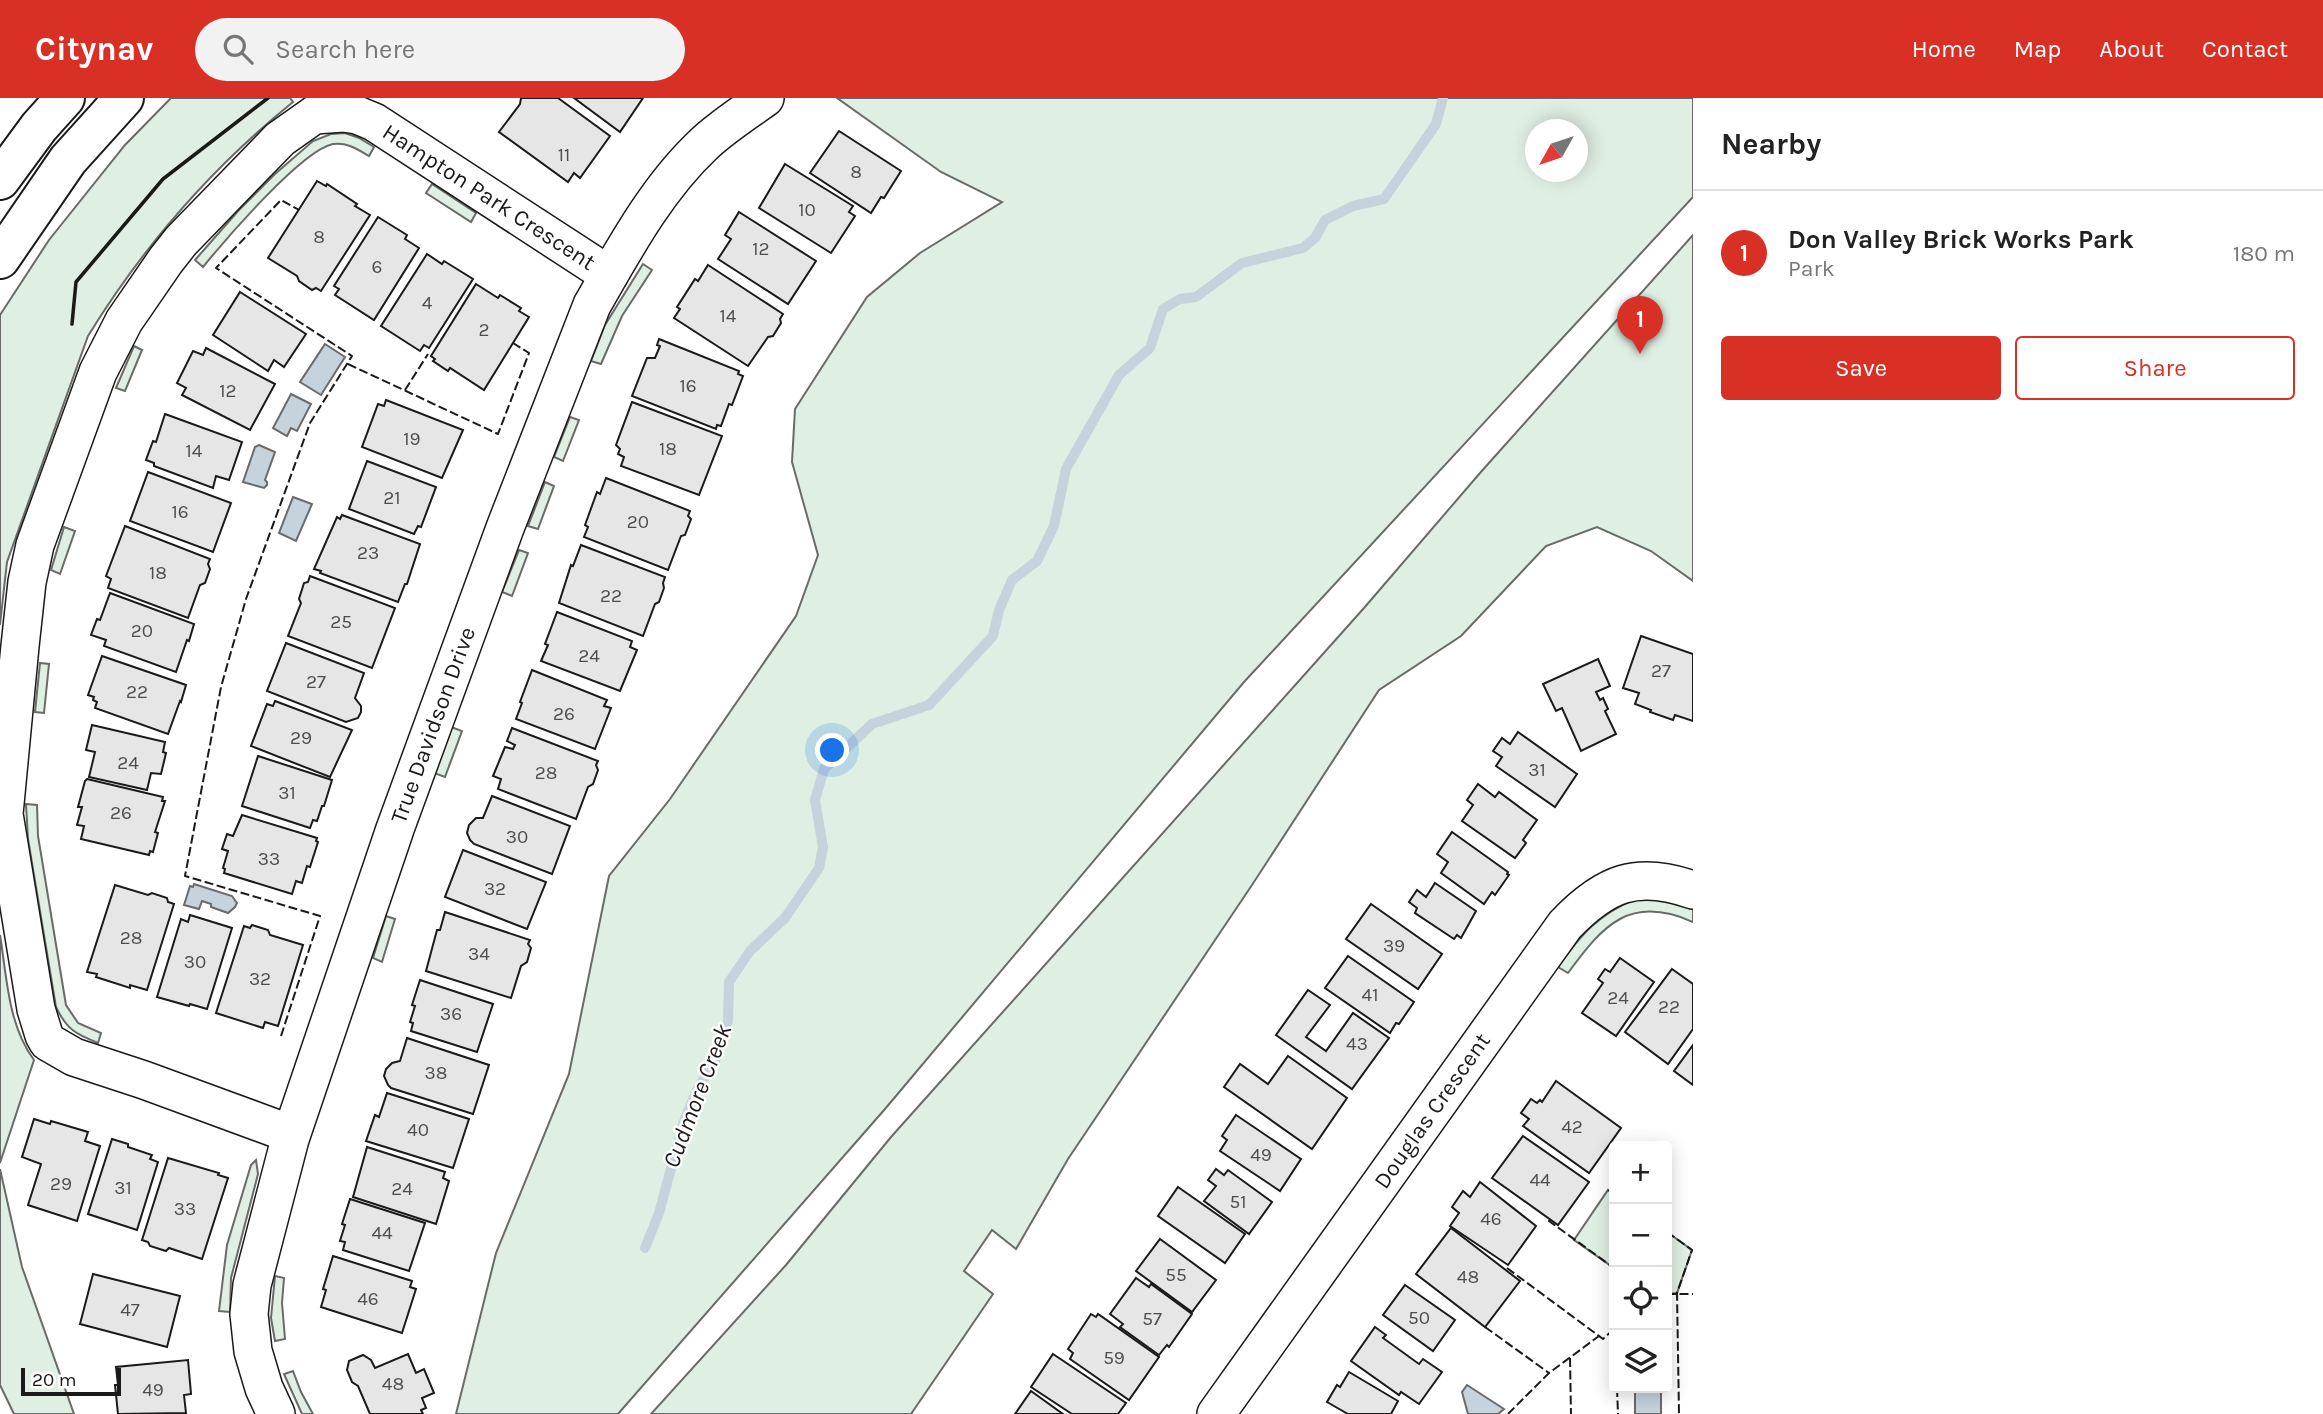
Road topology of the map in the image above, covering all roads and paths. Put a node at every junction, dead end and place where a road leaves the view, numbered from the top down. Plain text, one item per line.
1 (65, 98) edge
2 (124, 98) edge
3 (765, 98) edge
4 (0, 180) edge
5 (0, 259) edge
6 (609, 275) junction
7 (1693, 890) edge
8 (291, 1134) junction
9 (276, 1414) edge
10 (1216, 1414) edge

1 - 4 main road
2 - 5 main road
3 - 6 street, True Davidson Drive
6 - 8 street, True Davidson Drive
6 - 8 street, Hampton Park Crescent
7 - 10 street, Douglas Crescent
8 - 9 street, True Davidson Drive

